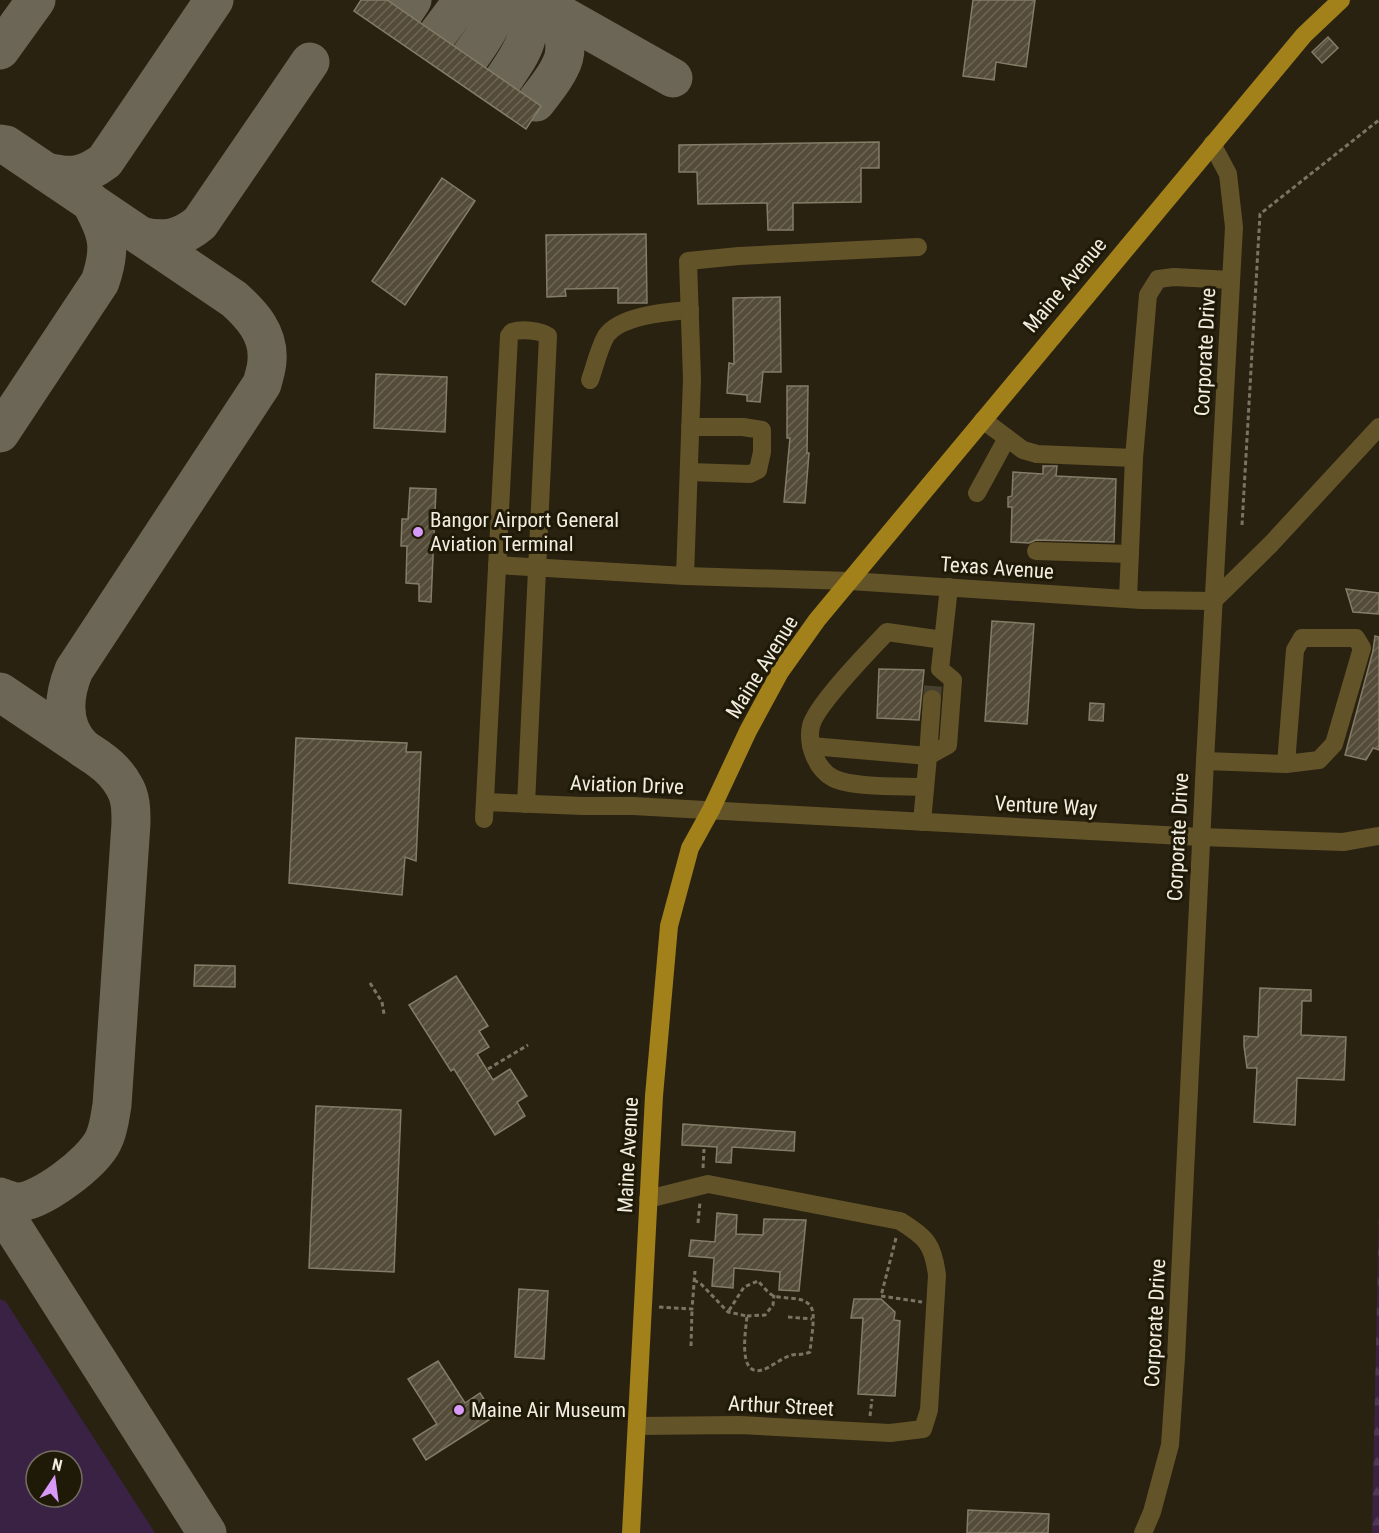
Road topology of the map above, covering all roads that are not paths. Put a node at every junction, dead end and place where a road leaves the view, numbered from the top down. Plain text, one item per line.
1 (1341, 0) edge
2 (1212, 144) junction
3 (918, 247) dead end
4 (1231, 280) junction
5 (690, 310) junction
6 (590, 380) dead end
7 (983, 420) junction
8 (690, 427) junction
9 (1379, 427) edge
10 (1006, 438) junction
11 (1134, 458) junction
12 (688, 472) junction
13 (977, 493) dead end
14 (1036, 551) dead end
15 (1130, 554) junction
16 (497, 565) junction
17 (537, 567) junction
18 (685, 576) junction
19 (850, 581) junction
20 (949, 587) junction
21 (1128, 598) junction
22 (1213, 602) junction
23 (943, 640) junction
24 (935, 685) junction
25 (812, 746) junction
26 (928, 756) junction
27 (1205, 761) junction
28 (1286, 764) junction
29 (925, 787) junction
30 (534, 804) junction
31 (711, 810) junction
32 (922, 822) junction
33 (1379, 836) edge
34 (1201, 837) junction
35 (648, 1199) junction
36 (637, 1426) junction
37 (631, 1533) edge
38 (1143, 1533) edge

1 - 2 main road, Maine Avenue
2 - 4 street, Corporate Drive
2 - 7 main road, Maine Avenue
3 - 5 street
4 - 11 street
4 - 22 street, Corporate Drive
5 - 6 street
5 - 8 street
7 - 10 street
7 - 19 main road, Maine Avenue
8 - 12 street
8 - 12 street
9 - 22 street
10 - 11 street
10 - 13 street
11 - 15 street
12 - 18 street
14 - 15 street
15 - 21 street
16 - 17 street, Texas Avenue
16 - 17 street
16 - 30 street, Aviation Drive
17 - 18 street, Texas Avenue
17 - 30 street
18 - 19 street, Texas Avenue
19 - 20 street, Texas Avenue
19 - 31 main road, Maine Avenue
20 - 21 street, Texas Avenue
20 - 23 street
21 - 22 street, Texas Avenue
22 - 27 street, Corporate Drive
23 - 24 street
23 - 25 street
24 - 26 street
24 - 26 street
25 - 26 street
25 - 29 street
26 - 29 street
27 - 28 street
27 - 34 street, Corporate Drive
28 - 28 street
29 - 32 street
30 - 31 street, Aviation Drive
31 - 32 street, Venture Way
31 - 35 main road, Maine Avenue
32 - 34 street, Venture Way
33 - 34 street, Venture Way
34 - 38 street, Corporate Drive
35 - 36 main road, Maine Avenue
35 - 36 street, Arthur Street
36 - 37 main road, Maine Avenue

